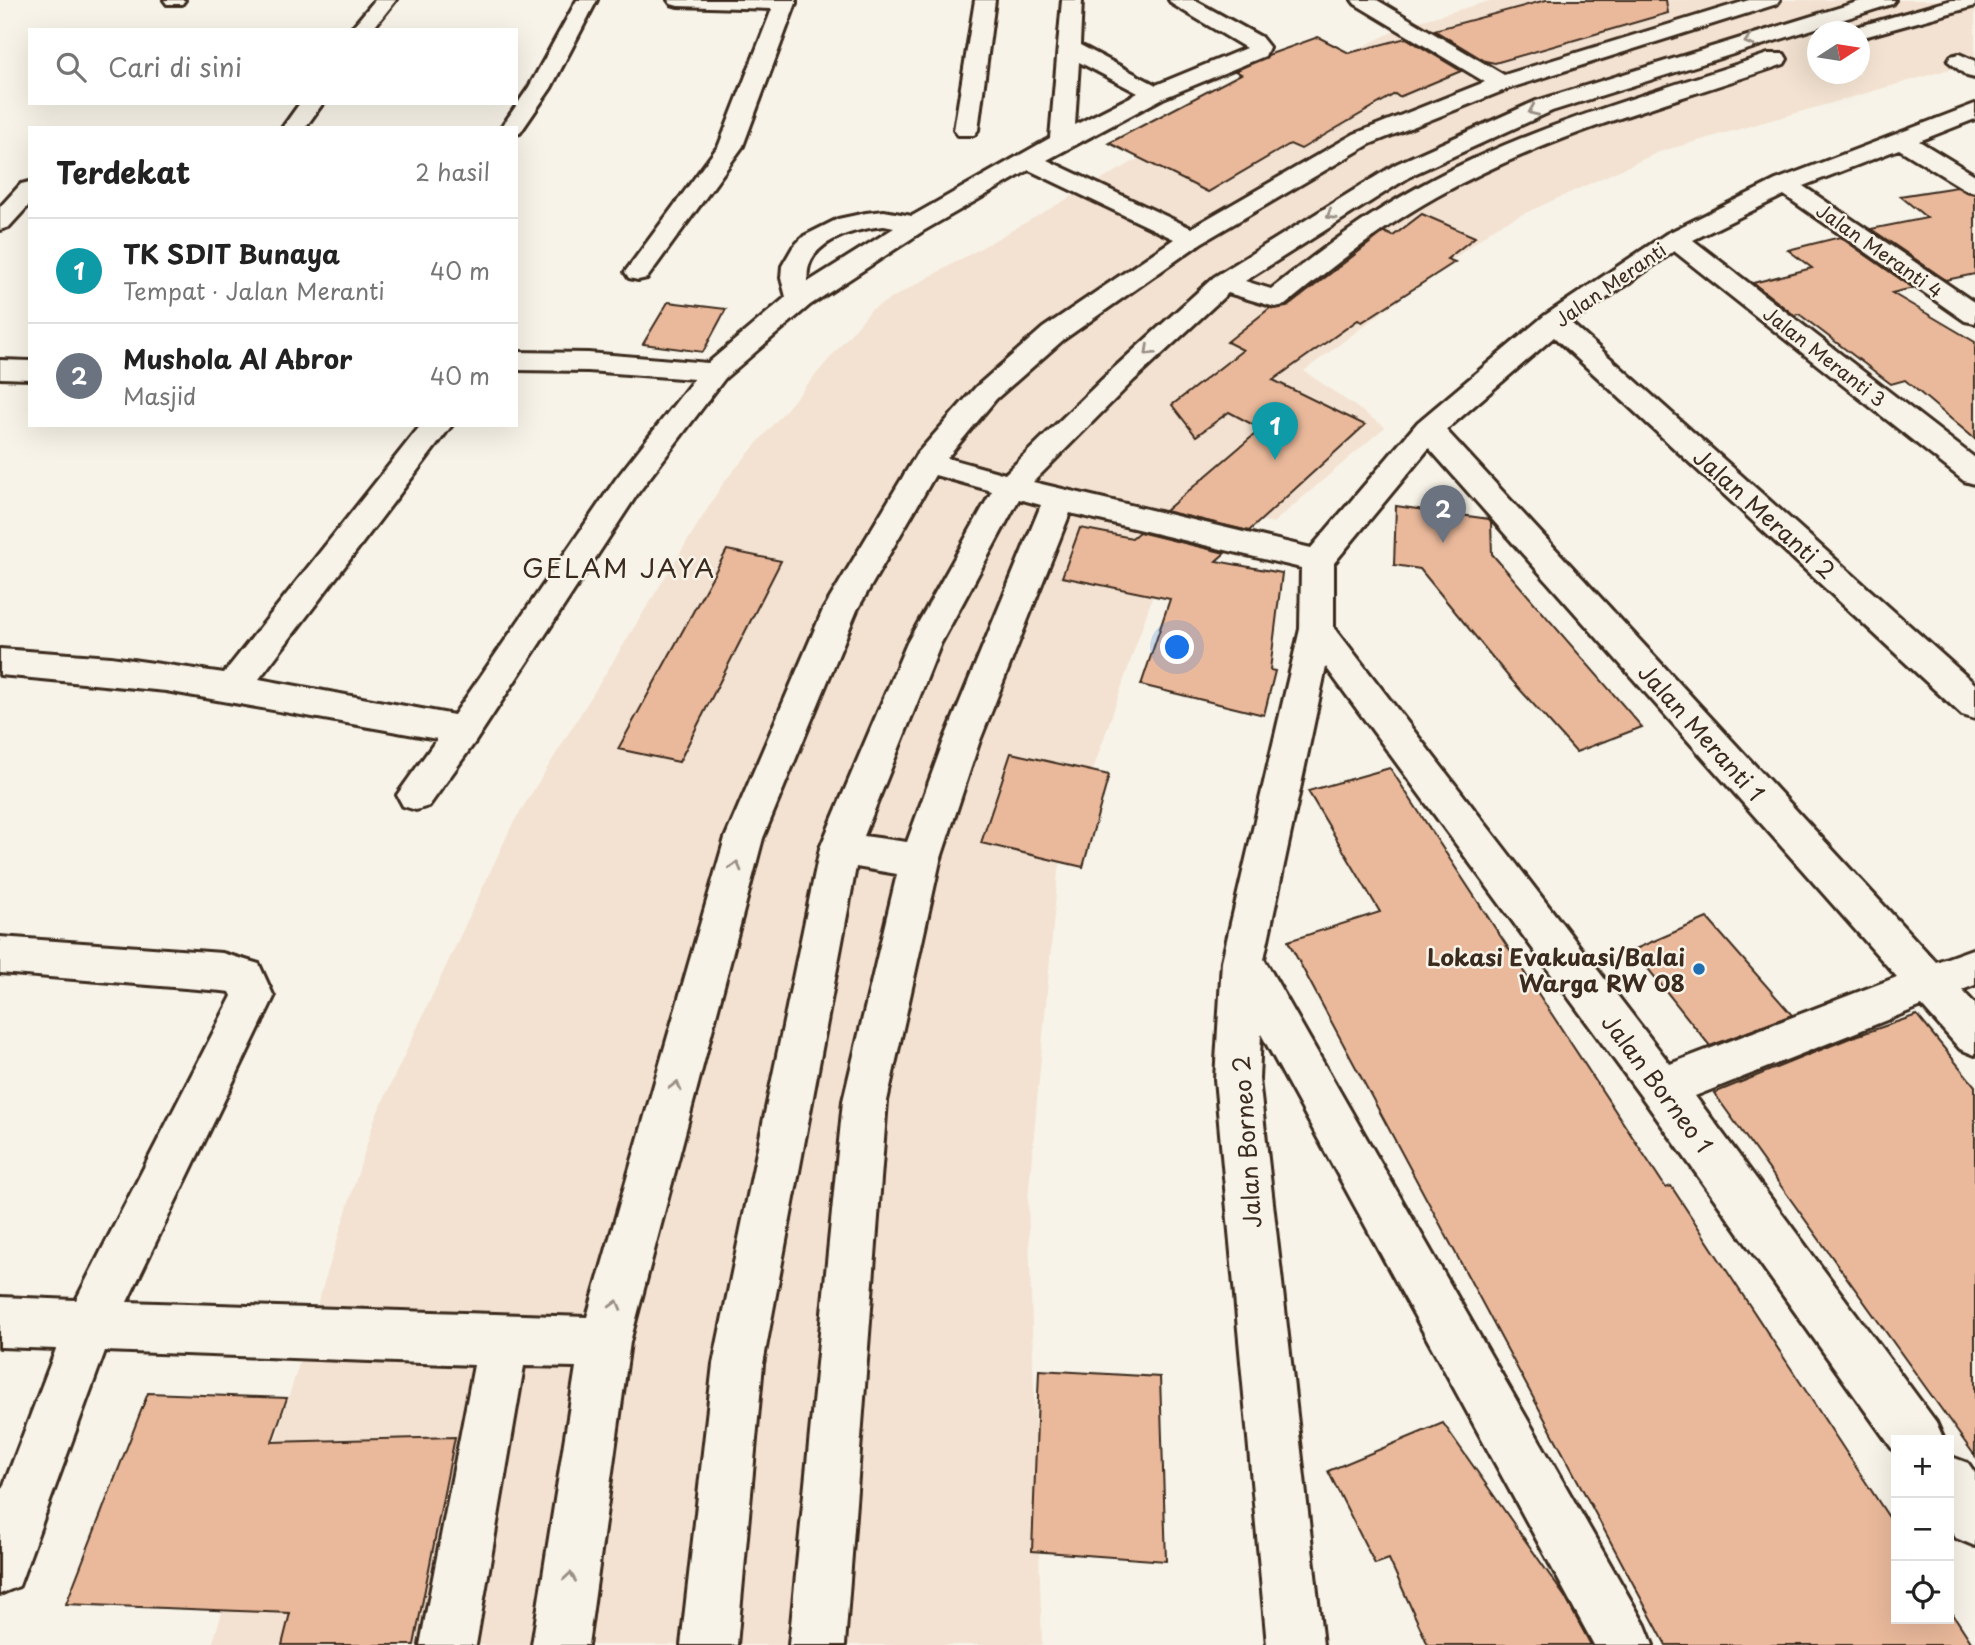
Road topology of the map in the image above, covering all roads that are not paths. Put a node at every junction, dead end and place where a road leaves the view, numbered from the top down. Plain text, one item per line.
1 (386, 0) edge
2 (587, 0) edge
3 (678, 0) edge
4 (985, 0) edge
5 (1072, 0) edge
6 (1179, 0) edge
7 (1362, 0) edge
8 (1770, 0) edge
9 (1885, 0) edge
10 (1975, 0) edge
11 (786, 1) edge
12 (1842, 21) edge
13 (362, 28) edge
14 (1870, 29) edge
15 (1807, 38) edge
16 (1807, 38) edge
17 (1069, 48) junction
18 (1626, 79) junction
19 (1502, 83) junction
20 (1155, 93) junction
21 (1662, 99) junction
22 (310, 105) edge
23 (1975, 111) edge
24 (295, 126) edge
25 (513, 126) edge
26 (966, 130) dead end
27 (1062, 141) junction
28 (1903, 141) junction
29 (1030, 161) junction
30 (1786, 185) junction
31 (1975, 185) edge
32 (0, 190) edge
33 (28, 191) edge
34 (0, 222) edge
35 (914, 226) junction
36 (1192, 238) junction
37 (1675, 239) junction
38 (638, 272) dead end
39 (1223, 283) junction
40 (800, 299) junction
41 (1975, 315) edge
42 (1554, 322) junction
43 (518, 361) edge
44 (0, 369) edge
45 (28, 370) edge
46 (715, 372) junction
47 (436, 427) edge
48 (1429, 429) junction
49 (932, 464) junction
50 (1975, 474) edge
51 (1001, 483) junction
52 (1059, 500) junction
53 (1318, 561) junction
54 (1317, 629) junction
55 (0, 662) edge
56 (233, 687) junction
57 (1975, 705) edge
58 (462, 732) junction
59 (416, 795) dead end
60 (840, 848) junction
61 (920, 861) junction
62 (0, 955) edge
63 (1243, 961) junction
64 (1975, 965) edge
65 (1928, 984) junction
66 (1975, 1035) edge
67 (1662, 1088) junction
68 (0, 1322) edge
69 (89, 1326) junction
70 (503, 1341) junction
71 (605, 1342) junction
72 (1914, 1435) edge
73 (1954, 1489) edge
74 (1975, 1519) edge
75 (0, 1567) edge
76 (448, 1645) edge
77 (560, 1645) edge
78 (709, 1645) edge
79 (817, 1645) edge
80 (1295, 1645) edge
81 (1625, 1645) edge

1 - 13 street
2 - 25 street
3 - 11 street
4 - 26 street
5 - 17 street
6 - 20 street
7 - 19 street
8 - 19 street
9 - 12 street
10 - 14 street
11 - 38 street
15 -> 18 street
16 - 21 street
17 - 20 street
17 - 27 street
18 - 21 street
18 -> 39 street
19 - 36 street
20 - 27 street
21 - 39 street
22 - 24 street
23 - 28 street, Jalan Meranti
27 - 29 street
28 - 30 street, Jalan Meranti
28 - 31 street
29 - 35 street
29 - 36 street
30 - 37 street, Jalan Meranti
30 - 41 street, Jalan Meranti 4
32 - 33 street
33 - 34 street
35 - 40 street
35 - 40 street
36 - 49 street
37 - 42 street, Jalan Meranti
37 - 50 street, Jalan Meranti 3
39 -> 51 street
40 - 46 street
42 - 48 street, Jalan Meranti
42 - 57 street, Jalan Meranti 2
43 - 46 street
44 - 45 street
46 - 58 street
47 - 56 street
48 - 53 street, Jalan Meranti
48 - 65 street, Jalan Meranti 1
49 - 51 street
71 -> 49 street
51 - 52 street
51 - 60 street
52 - 53 street
52 - 61 street
53 - 54 street, Jalan Borneo 2
54 - 63 street, Jalan Borneo 2
54 - 67 street, Jalan Borneo 1
55 - 56 street
56 - 58 street
58 - 59 street
60 - 61 street
60 - 78 street
61 - 79 street
62 - 69 street
63 - 80 street, Jalan Borneo 2
63 - 81 street
64 - 65 street
65 - 66 street, Jalan Meranti 1
65 - 67 street
67 - 72 street, Jalan Borneo 1
68 - 69 street
69 - 70 street
69 - 75 street
70 - 71 street
70 - 76 street
77 -> 71 street
73 - 74 street

